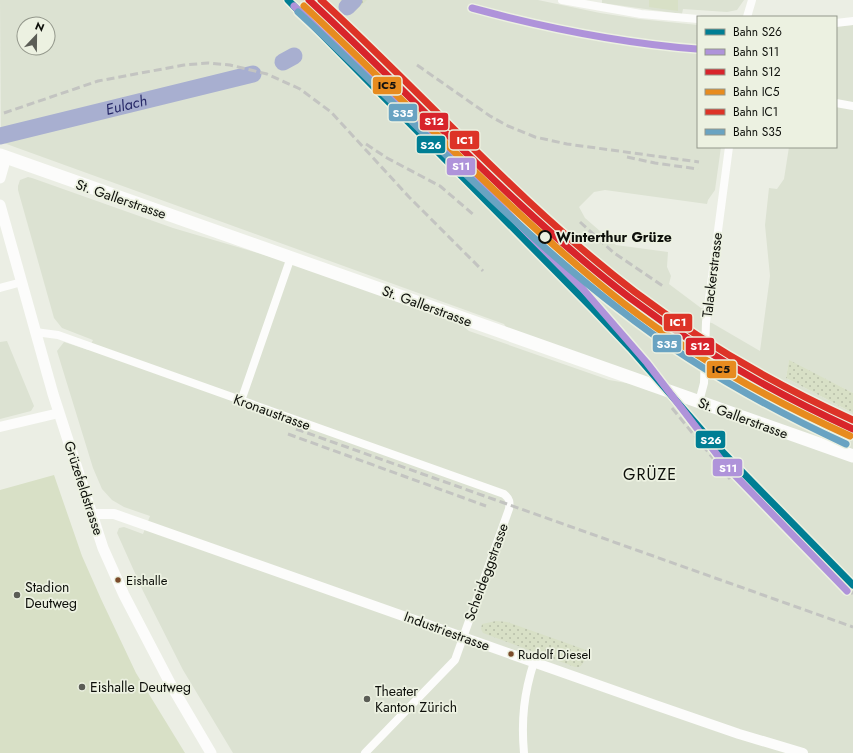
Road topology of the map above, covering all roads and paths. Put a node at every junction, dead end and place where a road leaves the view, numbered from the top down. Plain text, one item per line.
1 (562, 0) edge
2 (752, 0) edge
3 (747, 16) edge
4 (697, 19) edge
5 (853, 21) edge
6 (837, 23) edge
7 (837, 103) edge
8 (853, 106) edge
9 (729, 148) edge
10 (3, 156) edge
11 (0, 178) edge
12 (0, 205) edge
13 (291, 258) junction
14 (22, 282) junction
15 (0, 288) edge
16 (35, 332) junction
17 (241, 401) junction
18 (699, 402) junction
19 (59, 412) junction
20 (0, 427) edge
21 (853, 456) edge
22 (508, 497) joint
23 (92, 514) junction
24 (463, 637) junction
25 (534, 662) junction
26 (211, 753) edge
27 (364, 753) edge
28 (524, 753) edge
29 (803, 753) edge

1 - 4 street
2 - 3 street
5 - 6 street
7 - 8 street
9 - 18 street, Talackerstrasse
10 - 11 main road
10 - 13 main road, St. Gallerstrasse
12 - 14 main road, Grüzefeldstrasse
13 - 17 street
13 - 18 main road, St. Gallerstrasse
14 - 15 street
14 - 16 main road, Grüzefeldstrasse
16 - 17 street, Kronaustrasse
16 - 19 main road, Grüzefeldstrasse
17 - 22 street, Kronaustrasse
18 - 21 main road, St. Gallerstrasse
19 - 20 street
19 - 23 main road, Grüzefeldstrasse
22 - 24 street, Scheideggstrasse
23 - 24 street, Industriestrasse
23 - 26 main road, Grüzefeldstrasse
24 - 25 street, Industriestrasse
24 - 27 street, Scheideggstrasse
25 - 28 street
25 - 29 street, Industriestrasse

